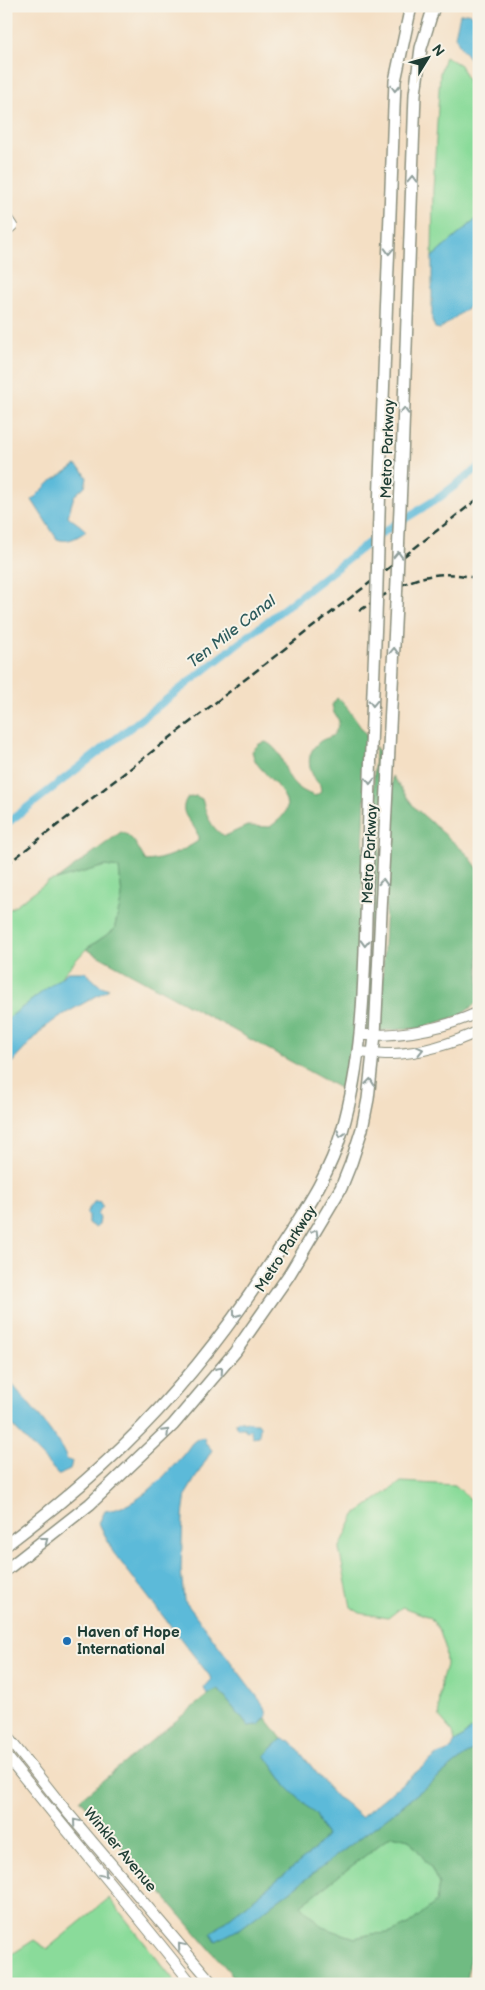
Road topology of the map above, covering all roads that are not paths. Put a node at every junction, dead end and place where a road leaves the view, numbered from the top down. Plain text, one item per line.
1 (411, 6) edge
2 (434, 6) edge
3 (479, 1012) edge
4 (479, 1031) edge
5 (361, 1035) junction
6 (375, 1035) junction
7 (359, 1052) junction
8 (372, 1053) junction
9 (6, 1545) edge
10 (6, 1570) edge
11 (6, 1735) edge
12 (6, 1755) edge
13 (192, 1984) edge
14 (213, 1984) edge

1 -> 5 main road, Metro Parkway, bridge
6 -> 2 main road, Metro Parkway, bridge
3 - 6 street
8 -> 4 street
5 - 6 street
5 - 7 main road, Metro Parkway
6 - 8 main road, Metro Parkway
7 - 8 street
7 -> 9 main road, Metro Parkway
10 -> 8 main road, Metro Parkway
14 -> 11 street, Winkler Avenue
12 -> 13 street, Winkler Avenue

